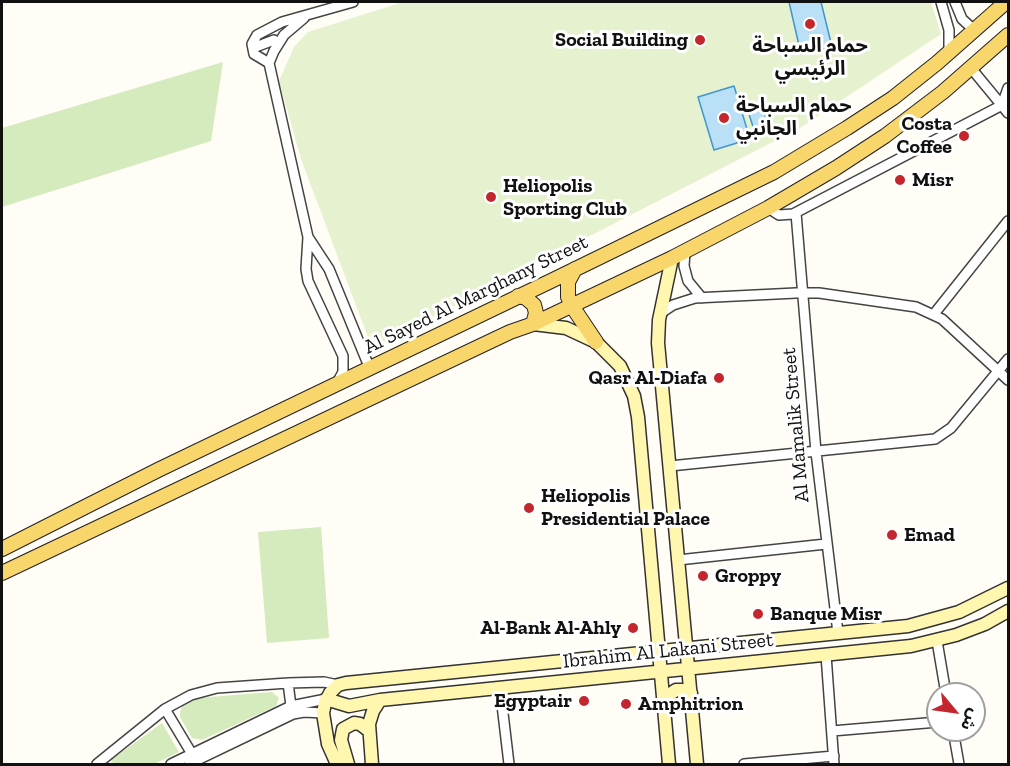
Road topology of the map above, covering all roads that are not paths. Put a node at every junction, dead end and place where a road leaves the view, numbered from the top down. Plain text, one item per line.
1 (353, 2) edge
2 (941, 2) edge
3 (955, 2) edge
4 (1006, 2) edge
5 (309, 15) junction
6 (267, 28) junction
7 (974, 30) junction
8 (1008, 35) edge
9 (276, 43) junction
10 (253, 48) junction
11 (949, 53) junction
12 (269, 63) junction
13 (970, 68) junction
14 (1008, 88) edge
15 (1005, 103) edge
16 (1008, 113) edge
17 (768, 208) junction
18 (796, 213) junction
19 (1008, 221) edge
20 (308, 237) junction
21 (679, 255) junction
22 (575, 269) junction
23 (803, 292) junction
24 (518, 296) junction
25 (702, 298) junction
26 (572, 306) junction
27 (661, 313) junction
28 (934, 314) junction
29 (533, 324) junction
30 (596, 342) junction
31 (1008, 359) edge
32 (370, 369) junction
33 (999, 370) junction
34 (1008, 380) edge
35 (335, 386) junction
36 (816, 452) junction
37 (670, 466) junction
38 (826, 544) junction
39 (2, 549) edge
40 (678, 560) junction
41 (2, 573) edge
42 (1008, 588) edge
43 (1008, 611) edge
44 (838, 633) junction
45 (937, 641) junction
46 (686, 648) junction
47 (659, 651) junction
48 (826, 655) junction
49 (688, 668) junction
50 (661, 672) junction
51 (944, 682) edge
52 (288, 683) junction
53 (344, 684) junction
54 (500, 688) junction
55 (691, 693) junction
56 (326, 699) junction
57 (663, 699) junction
58 (380, 700) junction
59 (291, 706) junction
60 (349, 706) junction
61 (165, 708) junction
62 (323, 712) junction
63 (926, 723) edge
64 (368, 730) junction
65 (832, 731) junction
66 (955, 742) edge
67 (192, 754) junction
68 (834, 760) edge
69 (102, 763) edge
70 (171, 765) edge
71 (189, 765) edge
72 (337, 765) edge
73 (348, 765) edge
74 (372, 765) edge
75 (509, 765) edge
76 (669, 765) edge
77 (697, 765) edge
78 (744, 765) edge
79 (958, 765) edge

1 - 5 street
2 - 11 street
3 - 7 street
4 - 7 main road, Al Sayed Al Marghany Street
5 - 6 street
5 - 9 street
6 - 9 street
6 - 10 street
7 - 11 main road, Al Sayed Al Marghany Street
8 - 13 main road
9 - 10 street
9 - 12 street
10 - 12 street
11 - 22 main road, Al Sayed Al Marghany Street
12 - 20 street
13 - 15 street
13 - 17 main road
14 - 15 street
15 - 16 street
15 - 18 street
17 - 18 street
17 - 21 main road
18 - 23 street, Al Mamalik Street
19 - 28 street
20 - 32 street
20 - 35 street
21 - 25 street
21 - 26 main road
21 - 27 main road
22 - 24 main road, Al Sayed Al Marghany Street
22 - 26 main road
23 - 25 street
23 - 28 street
23 - 36 street, Al Mamalik Street
24 - 29 main road
24 - 32 main road, Al Sayed Al Marghany Street
25 - 27 street
26 - 29 main road
26 - 30 main road
27 - 37 main road
28 - 33 street
29 - 30 main road
29 - 41 main road
30 - 47 main road
31 - 33 street
32 - 35 main road, Al Sayed Al Marghany Street
33 - 34 street
33 - 36 street
35 - 39 main road, Al Sayed Al Marghany Street
36 - 37 street
36 - 38 street, Al Mamalik Street
37 - 40 main road
38 - 40 street
38 - 44 street, Al Mamalik Street
40 - 46 main road
42 - 44 main road, Ibrahim Al Lakani Street
43 - 45 main road, Ibrahim Al Lakani Street
44 - 46 main road, Ibrahim Al Lakani Street
45 - 48 main road, Ibrahim Al Lakani Street
45 - 51 street
46 - 47 main road, Ibrahim Al Lakani Street
46 - 49 main road
47 - 50 main road
47 - 53 main road, Ibrahim Al Lakani Street
48 - 49 main road, Ibrahim Al Lakani Street
48 - 65 street
49 - 50 main road, Ibrahim Al Lakani Street
49 - 55 main road
50 - 54 main road, Ibrahim Al Lakani Street
50 - 57 main road
52 - 53 street, Ibrahim Al Lakani Street
52 - 59 street
52 - 61 street, Ibrahim Al Lakani Street
53 - 56 main road
53 - 60 main road
54 - 58 main road, Ibrahim Al Lakani Street
54 - 75 street
55 - 57 main road
55 - 77 main road
56 - 59 street, Ibrahim Al Lakani Street
56 - 60 main road, Ibrahim Al Lakani Street
56 - 62 main road
57 - 76 main road
58 - 60 main road, Ibrahim Al Lakani Street
58 - 64 main road
59 - 67 street, Ibrahim Al Lakani Street
61 - 67 street
61 - 69 street, Ibrahim Al Lakani Street
62 - 71 street
62 - 72 main road
63 - 65 street
64 - 73 main road
64 - 74 main road
65 - 68 street
66 - 79 street
67 - 70 street, Ibrahim Al Lakani Street
68 - 78 street

